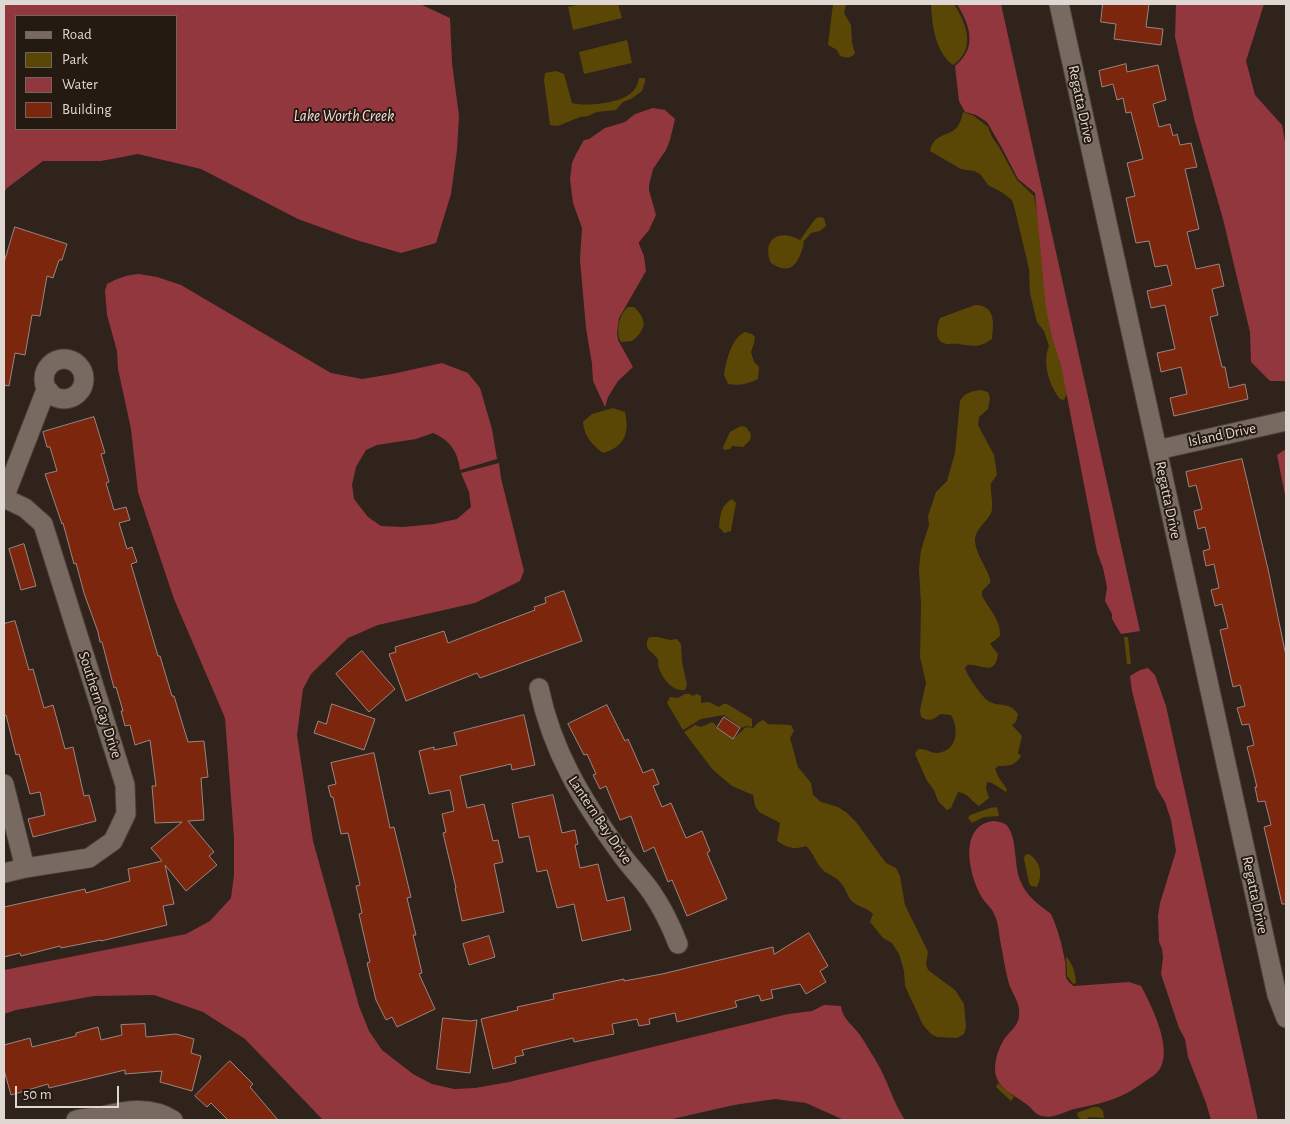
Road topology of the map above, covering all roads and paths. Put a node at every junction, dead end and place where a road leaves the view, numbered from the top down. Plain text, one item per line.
1 (1059, 4) edge
2 (48, 391) dead end
3 (1286, 421) edge
4 (1157, 450) junction
5 (4, 498) edge
6 (539, 688) dead end
7 (4, 784) edge
8 (25, 868) junction
9 (4, 874) edge
10 (678, 944) dead end
11 (1282, 993) edge
12 (1286, 1018) edge
13 (101, 1118) edge
14 (76, 1120) edge
15 (173, 1120) edge

1 - 4 street, Regatta Drive
2 - 5 street, Southern Cay Drive
3 - 4 street, Island Drive
4 - 11 street, Regatta Drive
5 - 8 street, Southern Cay Drive
6 - 10 street, Lantern Bay Drive
7 - 8 street
8 - 9 street, Southern Cay Drive
11 - 12 street, Regatta Drive
13 - 14 street
13 - 15 street

